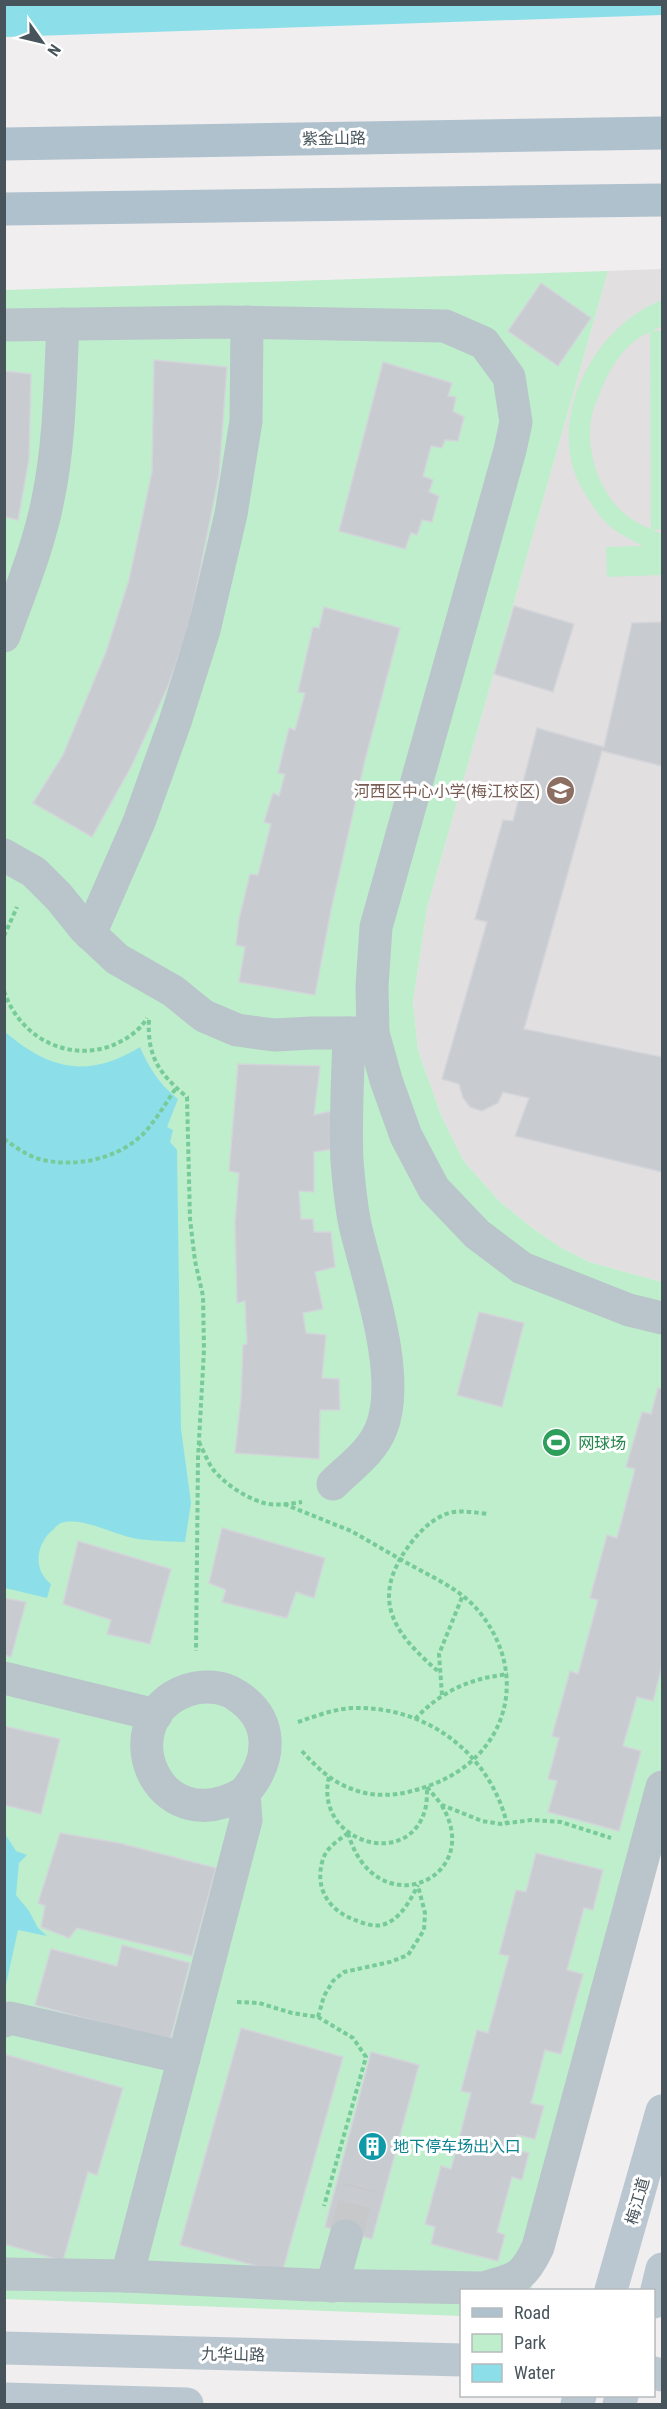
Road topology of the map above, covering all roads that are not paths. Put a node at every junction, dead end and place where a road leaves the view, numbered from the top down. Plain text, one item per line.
1 (663, 133) edge
2 (4, 144) edge
3 (663, 200) edge
4 (4, 209) edge
5 (247, 322) junction
6 (63, 324) junction
7 (4, 325) edge
8 (4, 636) edge
9 (4, 855) edge
10 (90, 934) junction
11 (361, 1033) junction
12 (663, 1318) edge
13 (333, 1484) road end
14 (4, 1678) edge
15 (156, 1715) junction
16 (663, 1786) edge
17 (244, 1792) junction
18 (4, 2021) edge
19 (184, 2058) junction
20 (663, 2111) edge
21 (346, 2236) tunnel mouth
22 (663, 2269) edge
23 (4, 2274) edge
24 (127, 2276) junction
25 (332, 2286) junction
26 (611, 2289) edge
27 (655, 2298) edge
28 (4, 2348) edge
29 (460, 2360) edge
30 (4, 2399) edge
31 (187, 2404) edge

1 - 2 main road, 紫金山路
3 - 4 main road
5 - 6 street
5 - 10 street
5 - 11 street
6 - 7 street
6 - 8 street
9 - 10 street
10 - 11 street
11 - 12 street
11 - 13 street
14 - 15 street
15 - 17 street
15 - 17 street
16 - 25 street
17 - 19 street
18 - 19 street
19 - 24 street
20 - 26 street, 梅江道
21 - 25 street
22 - 27 street
23 - 24 street
24 - 25 street
28 - 29 street, 九华山路
30 - 31 street

